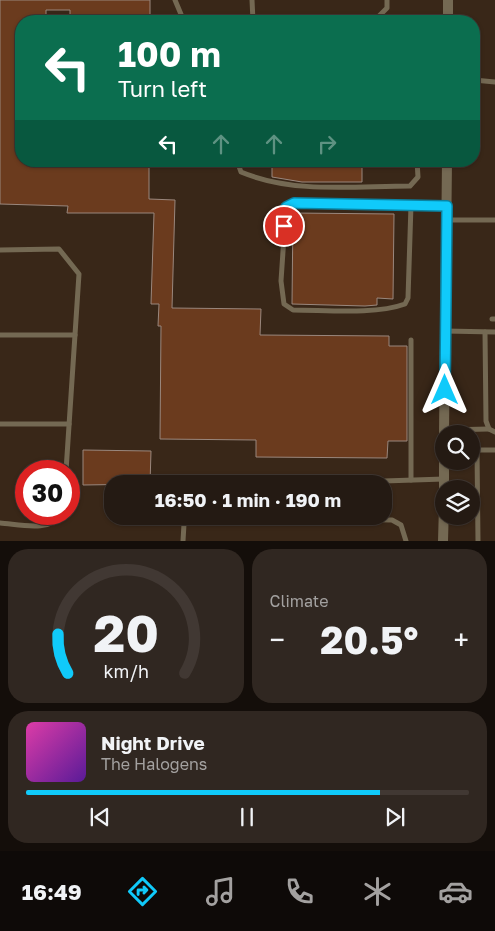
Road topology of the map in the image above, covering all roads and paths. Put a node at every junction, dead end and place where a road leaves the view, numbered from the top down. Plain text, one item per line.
1 (175, 0) edge
2 (252, 0) edge
3 (387, 0) edge
4 (448, 0) edge
5 (181, 15) edge
6 (253, 15) edge
7 (380, 15) edge
8 (448, 15) edge
9 (480, 81) edge
10 (495, 82) edge
11 (239, 167) edge
12 (418, 167) edge
13 (447, 167) edge
14 (411, 205) junction
15 (447, 206) junction
16 (447, 220) junction
17 (495, 220) edge
18 (0, 250) edge
19 (445, 331) junction
20 (485, 332) junction
21 (495, 332) edge
22 (0, 335) edge
23 (75, 335) junction
24 (411, 340) dead end
25 (0, 424) edge
26 (69, 424) junction
27 (444, 425) edge
28 (489, 429) junction
29 (480, 430) edge
30 (495, 432) edge
31 (495, 450) edge
32 (67, 460) edge
33 (411, 480) junction
34 (392, 481) edge
35 (435, 483) edge
36 (0, 523) edge
37 (15, 524) edge
38 (31, 525) edge
39 (48, 525) edge
40 (444, 525) edge
41 (183, 541) edge
42 (406, 541) edge
43 (444, 541) edge
44 (478, 541) edge

1 - 5 lane
2 - 6 lane
3 - 7 lane
4 - 8 street
9 - 10 lane
11 - 12 lane
13 - 15 street
14 - 14 lane
14 - 15 lane
15 - 16 street
16 - 17 lane
16 - 19 street
18 - 23 lane
19 - 20 lane
19 - 27 street
20 - 21 lane
20 - 28 lane
22 - 23 lane
23 - 26 lane
24 - 33 lane
25 - 26 lane
26 - 32 lane
28 - 29 lane
28 - 30 lane
31 - 44 lane
33 - 34 lane
33 - 35 lane
36 - 37 lane
38 - 39 lane
40 - 43 street
41 - 42 lane

